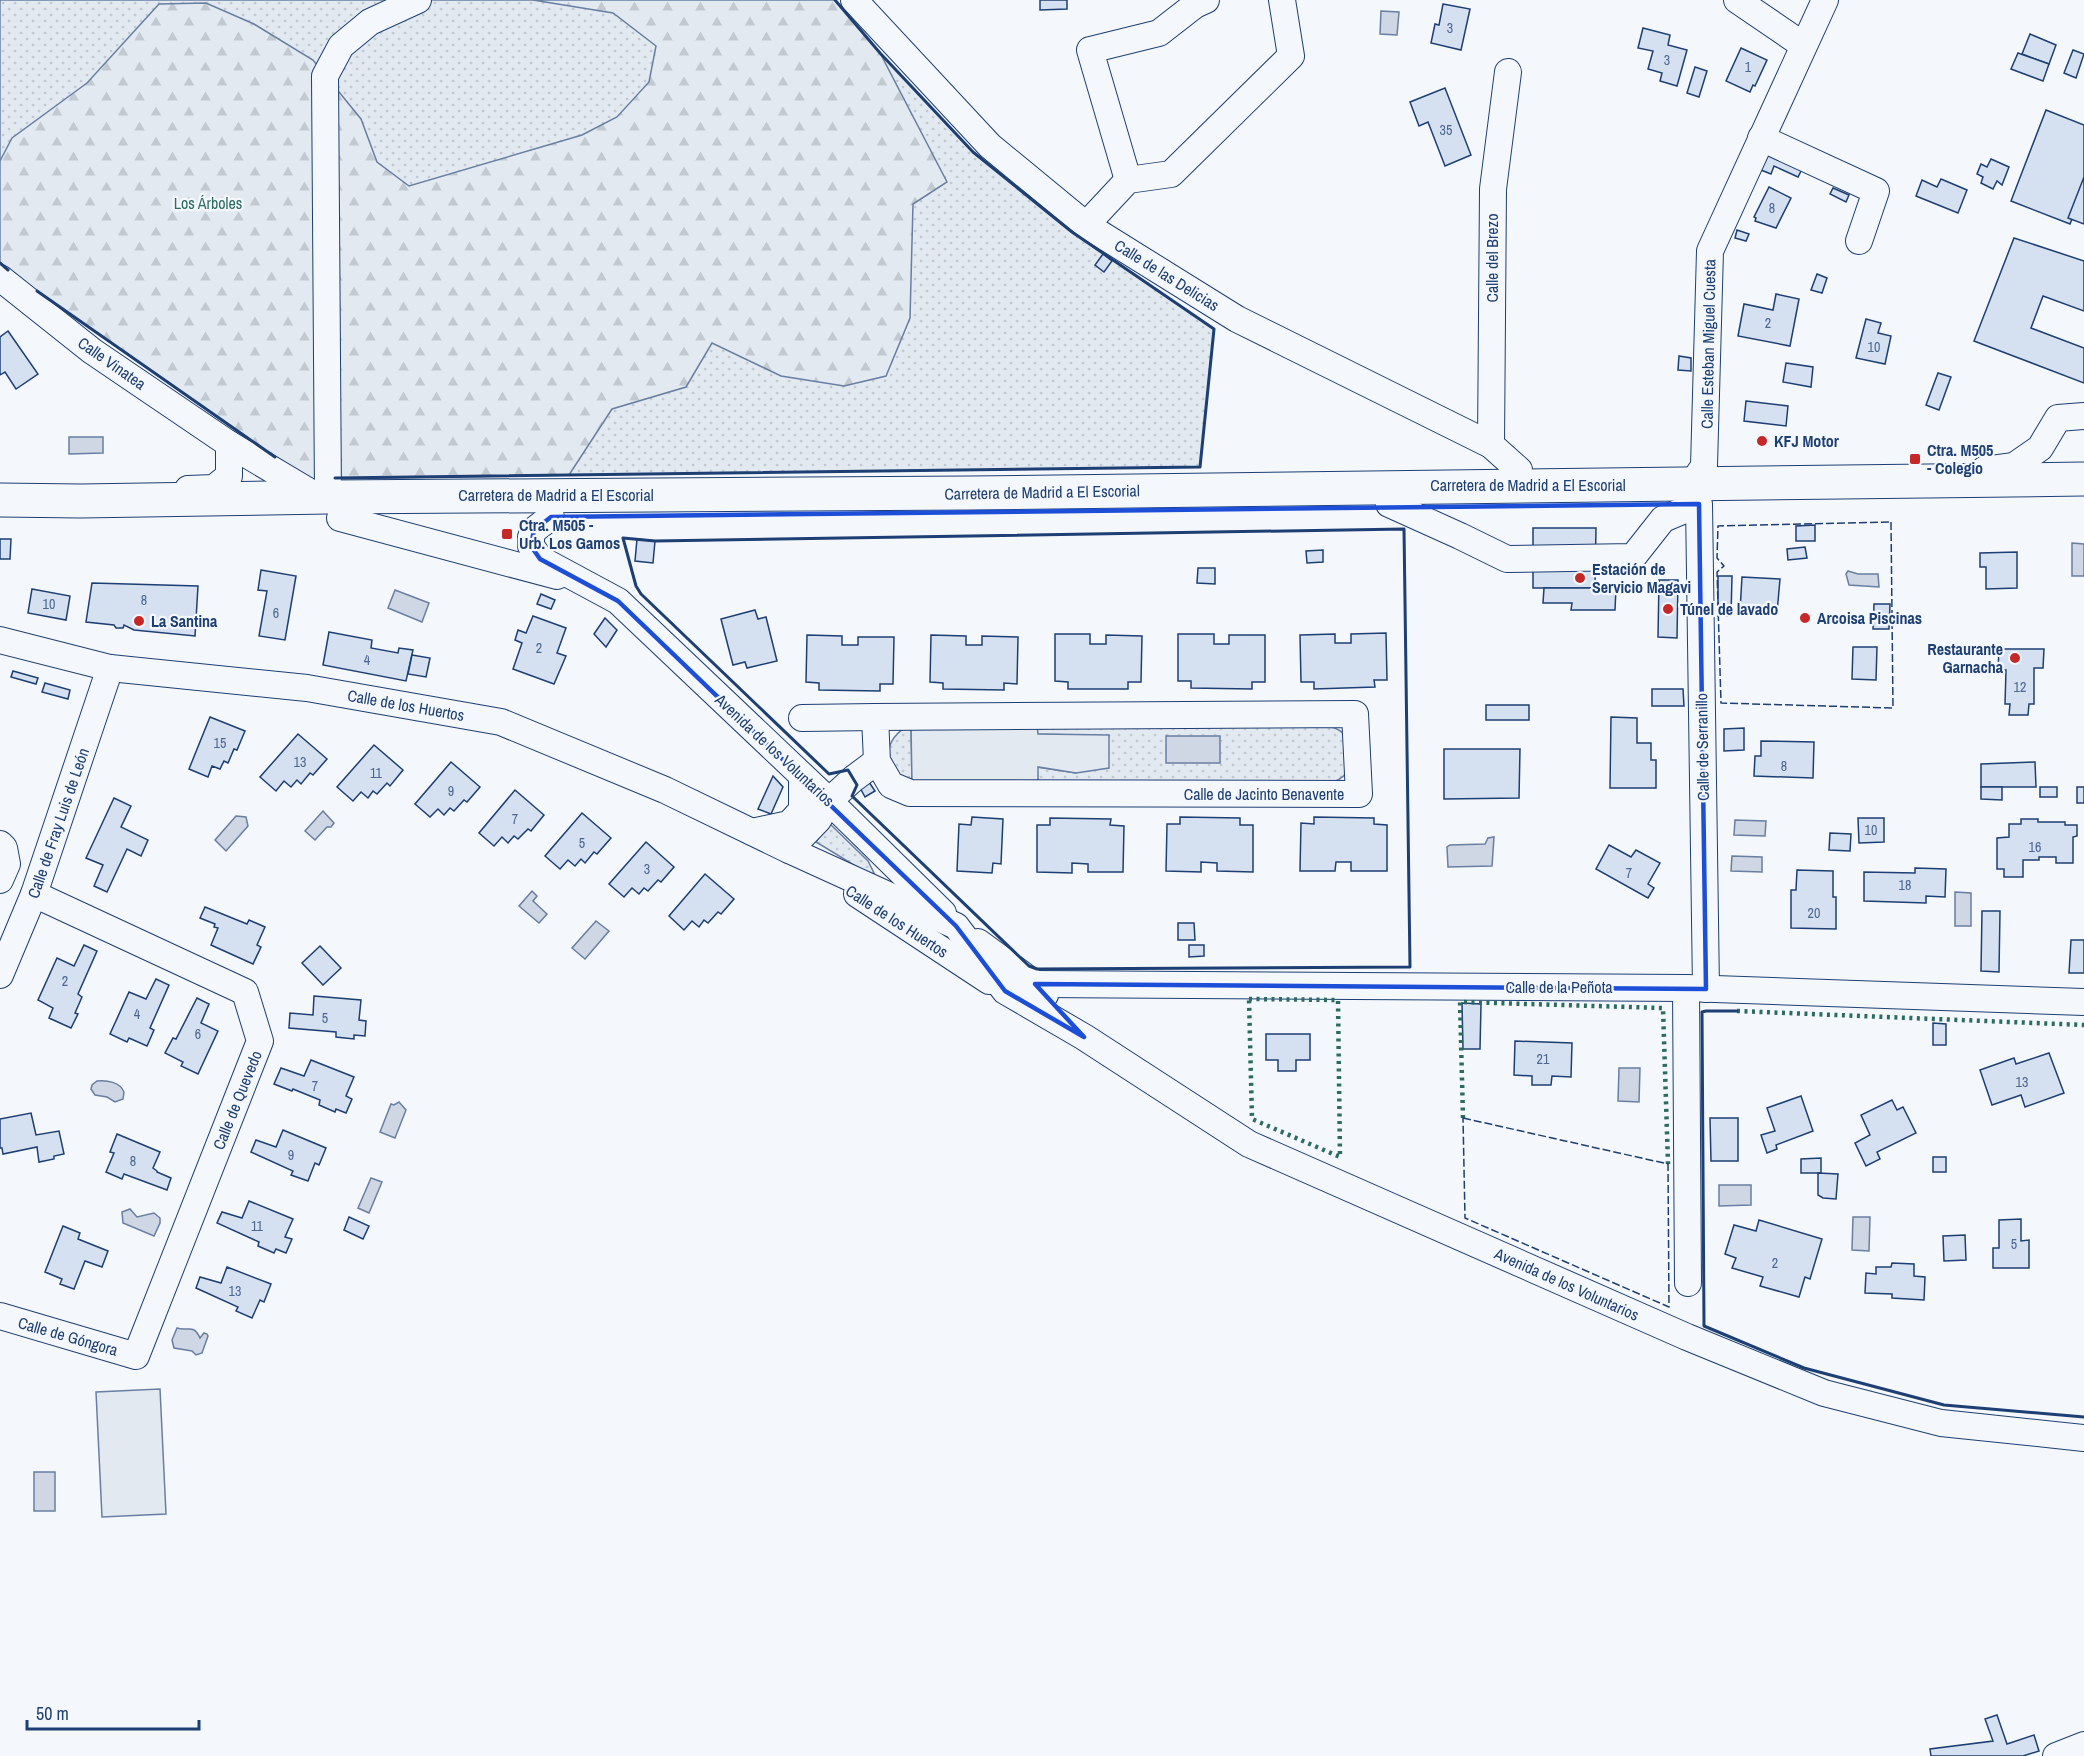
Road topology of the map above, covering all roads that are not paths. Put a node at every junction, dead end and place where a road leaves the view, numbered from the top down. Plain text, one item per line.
1 (418, 0) edge
2 (854, 0) edge
3 (1206, 0) edge
4 (1282, 0) edge
5 (1737, 0) edge
6 (1825, 0) edge
7 (1803, 45) junction
8 (1508, 72) dead end
9 (1761, 138) junction
10 (1128, 180) junction
11 (1086, 225) junction
12 (1859, 241) dead end
13 (0, 278) edge
14 (2084, 416) edge
15 (229, 444) junction
16 (1491, 445) junction
17 (2084, 479) edge
18 (1912, 481) junction
19 (1519, 485) junction
20 (1695, 494) junction
21 (0, 500) edge
22 (2084, 500) edge
23 (81, 501) junction
24 (329, 504) junction
25 (1389, 504) junction
26 (551, 517) junction
27 (0, 519) edge
28 (586, 584) junction
29 (0, 639) edge
30 (110, 668) junction
31 (875, 717) junction
32 (802, 718) dead end
33 (877, 761) junction
34 (802, 776) junction
35 (829, 801) junction
36 (752, 832) junction
37 (0, 844) edge
38 (789, 850) junction
39 (0, 880) edge
40 (34, 894) junction
41 (956, 926) junction
42 (0, 975) edge
43 (1035, 984) junction
44 (1696, 989) junction
45 (1005, 991) junction
46 (2084, 1002) edge
47 (1084, 1037) junction
48 (1688, 1283) dead end
49 (0, 1316) edge
50 (136, 1356) joint
51 (2084, 1438) edge
52 (2084, 1745) edge
53 (2056, 1756) edge

1 - 24 street
2 - 11 street, Calle de las Delicias
3 - 10 street
4 - 10 street
5 - 7 street
6 - 7 street, Calle Esteban Miguel Cuesta
7 - 9 street, Calle Esteban Miguel Cuesta
8 - 16 street, Calle del Brezo
9 - 12 street
9 - 20 street, Calle Esteban Miguel Cuesta
10 - 11 street
11 - 16 street, Calle de las Delicias
13 - 15 street, Calle Vinatea
14 - 18 street
15 - 23 street
15 - 24 street, Calle Vinatea
16 - 19 street, Calle de las Delicias
17 - 18 highway, Carretera de Madrid a El Escorial
18 - 20 highway, Carretera de Madrid a El Escorial
19 - 20 highway, Carretera de Madrid a El Escorial
19 - 24 highway, Carretera de Madrid a El Escorial
20 - 22 highway, Carretera de Madrid a El Escorial
20 - 25 highway, Carretera de Madrid a El Escorial
20 - 25 street
20 - 44 street, Calle de Serranillo
21 - 23 highway, Carretera de Madrid a El Escorial
23 - 24 highway, Carretera de Madrid a El Escorial
24 - 26 highway, Carretera de Madrid a El Escorial
24 - 27 highway, Carretera de Madrid a El Escorial
24 - 28 street, Avenida de los Voluntarios
25 - 26 highway, Carretera de Madrid a El Escorial
26 - 28 street, Avenida de los Voluntarios
28 - 34 street, Avenida de los Voluntarios
29 - 30 street, Calle de los Huertos
30 - 36 street, Calle de los Huertos
30 - 40 street, Calle de Fray Luis de León
31 - 32 street, Calle de Jacinto Benavente
31 - 33 street
31 - 33 street, Calle de Jacinto Benavente
33 - 35 street
34 - 35 street, Avenida de los Voluntarios
34 - 36 street
35 - 38 street
35 - 41 street, Avenida de los Voluntarios
36 - 38 street, Calle de los Huertos
37 - 39 street
38 - 41 street, Calle de los Huertos
38 - 45 street, Calle de los Huertos
40 - 42 street, Calle de Fray Luis de León
40 - 50 street, Calle de Quevedo
41 - 43 street, Avenida de los Voluntarios
41 - 45 street, Avenida de los Voluntarios
43 - 44 street, Calle de la Peñota
43 - 47 street, Avenida de los Voluntarios
44 - 46 street, Calle de la Peñota
44 - 48 street, Calle de Serranillo
45 - 47 street, Avenida de los Voluntarios
47 - 51 street, Avenida de los Voluntarios
49 - 50 street, Calle de Góngora
52 - 53 street

